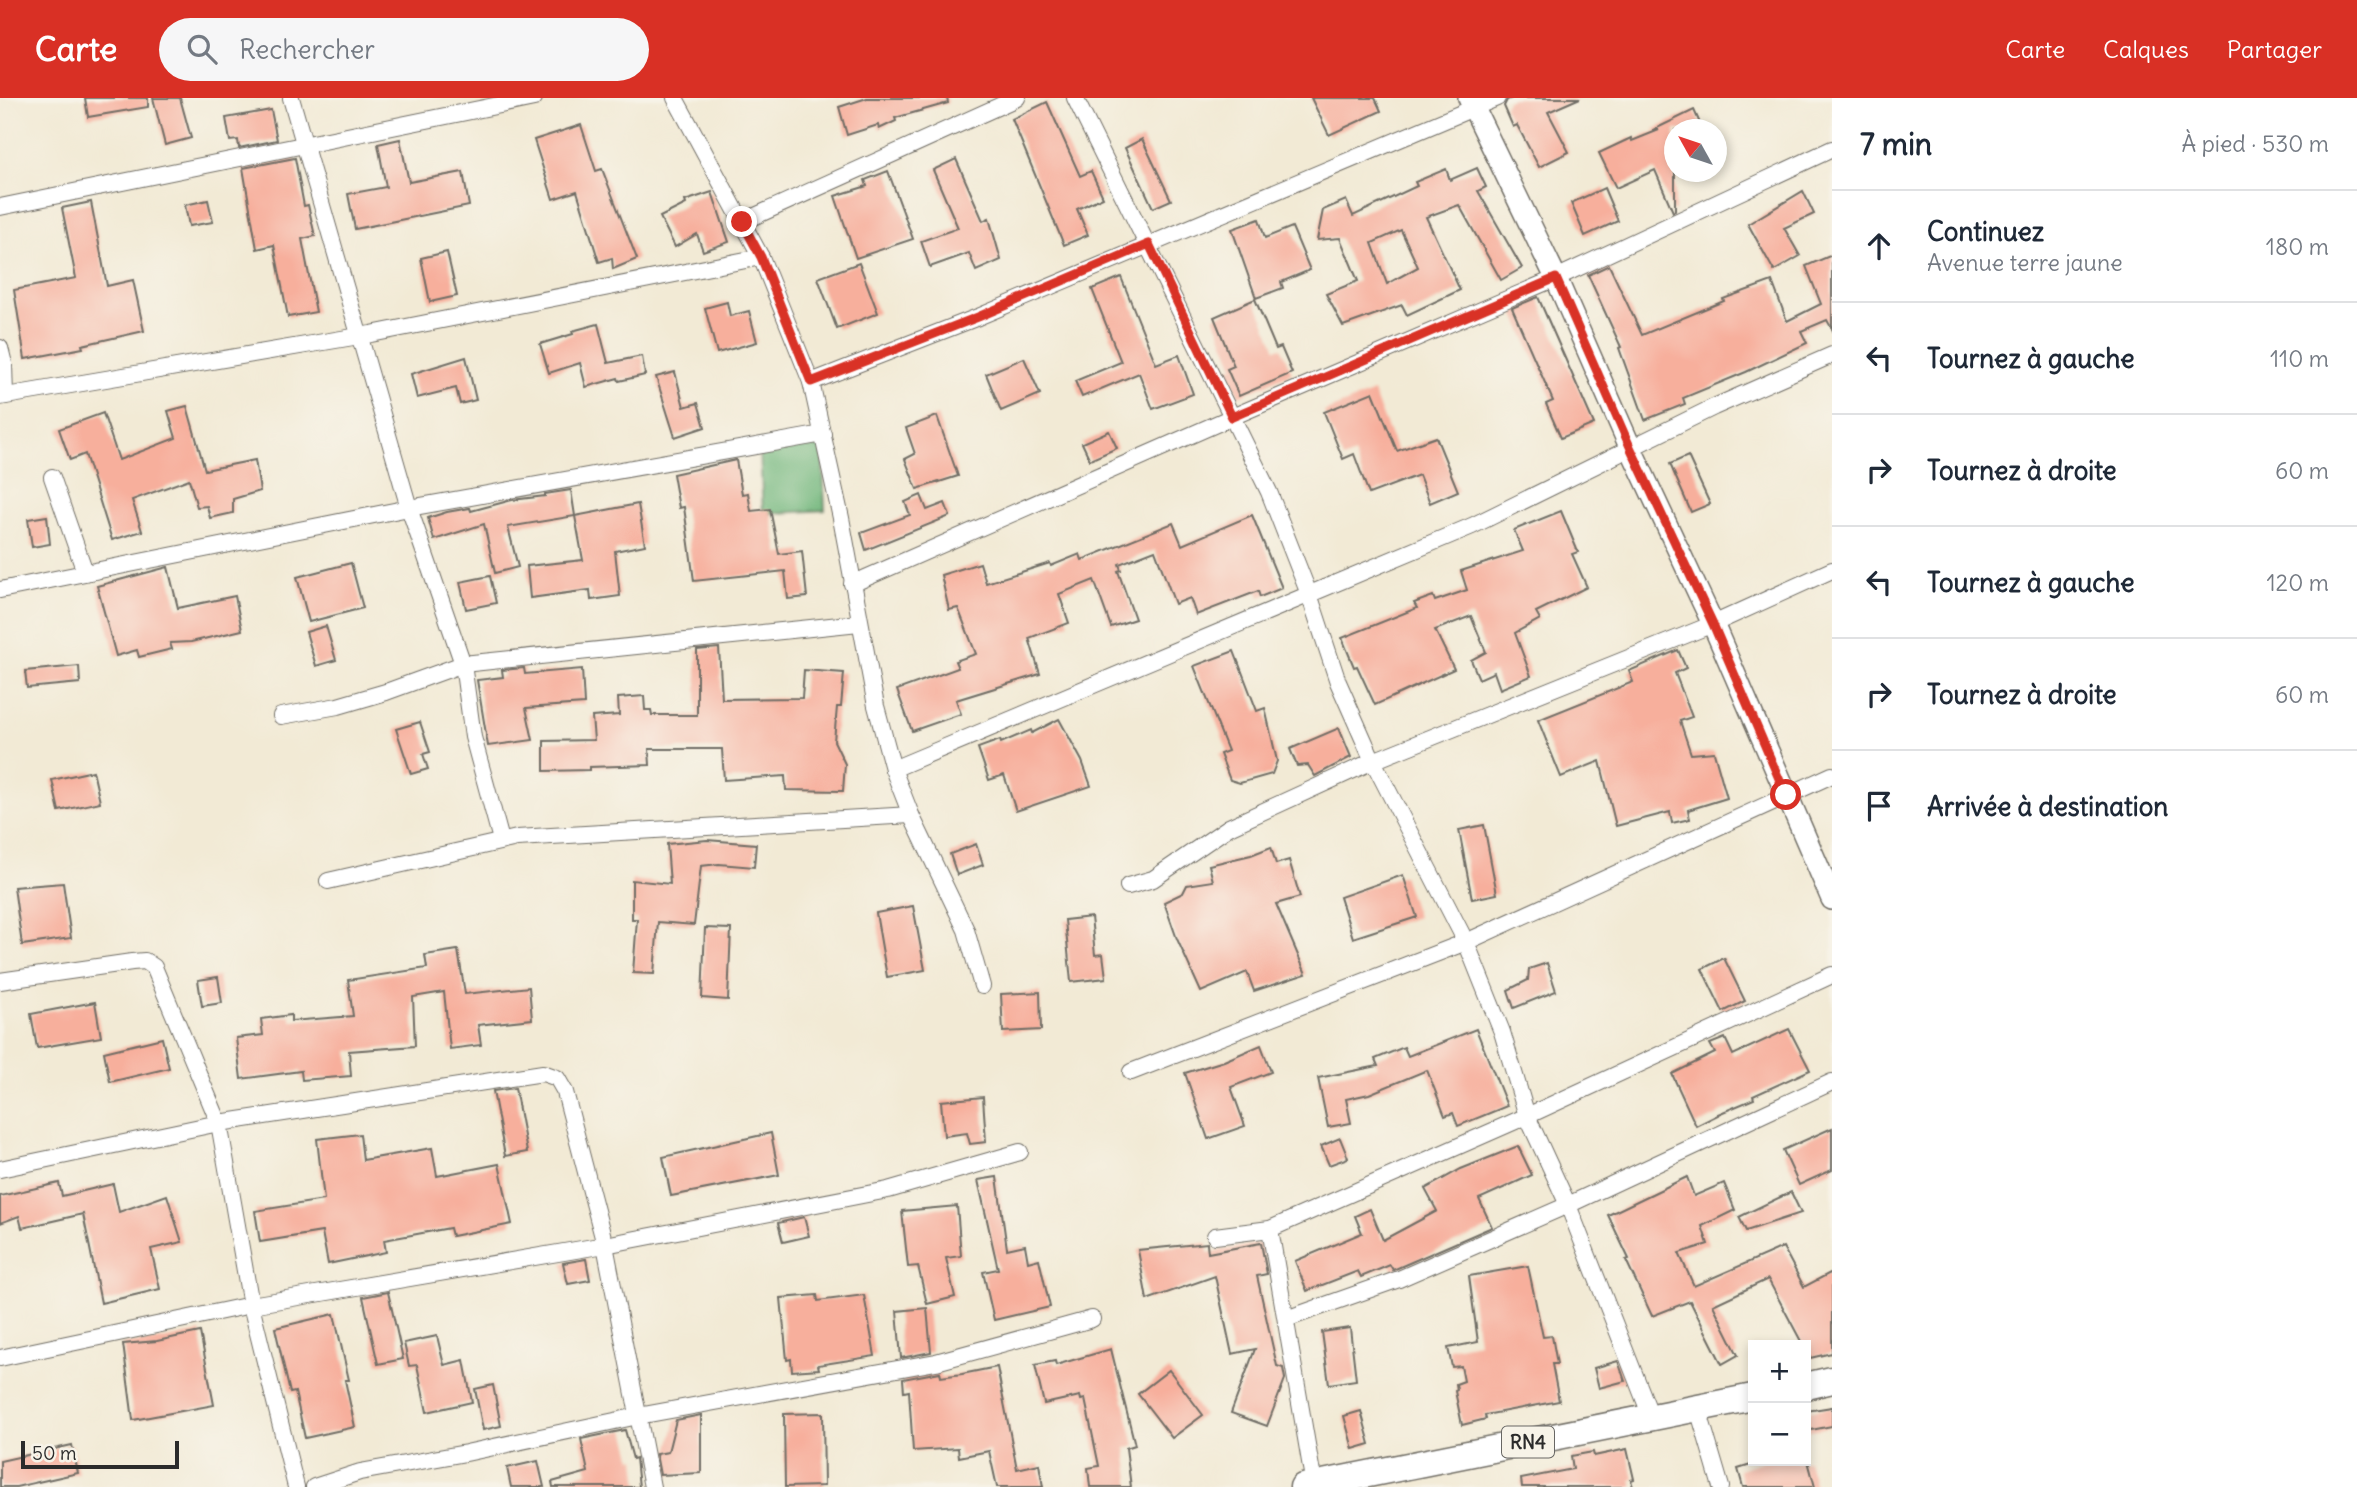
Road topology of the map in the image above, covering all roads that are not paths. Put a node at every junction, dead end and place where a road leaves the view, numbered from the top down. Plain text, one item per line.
1 (290, 98) edge
2 (534, 98) edge
3 (675, 98) edge
4 (1017, 98) edge
5 (1076, 98) edge
6 (1497, 98) edge
7 (1471, 103) edge
8 (305, 144) junction
9 (1832, 149) edge
10 (0, 207) edge
11 (742, 222) junction
12 (1149, 244) junction
13 (761, 257) junction
14 (1556, 278) junction
15 (359, 337) junction
16 (0, 348) edge
17 (1832, 355) edge
18 (811, 382) junction
19 (3, 396) edge
20 (1232, 417) junction
21 (823, 434) junction
22 (1631, 449) junction
23 (52, 477) dead end
24 (409, 508) junction
25 (1832, 569) edge
26 (85, 572) junction
27 (852, 584) junction
28 (0, 590) edge
29 (1309, 594) junction
30 (859, 623) junction
31 (1713, 624) junction
32 (463, 664) junction
33 (281, 716) dead end
34 (1373, 761) junction
35 (893, 769) junction
36 (1832, 775) edge
37 (1786, 795) junction
38 (911, 815) junction
39 (501, 840) junction
40 (328, 881) dead end
41 (1128, 886) dead end
42 (1830, 890) edge
43 (1466, 942) junction
44 (1832, 975) edge
45 (0, 981) edge
46 (982, 986) dead end
47 (1131, 1072) dead end
48 (1832, 1082) edge
49 (1527, 1116) junction
50 (219, 1123) junction
51 (1020, 1152) dead end
52 (0, 1169) edge
53 (1568, 1205) junction
54 (1270, 1229) junction
55 (1215, 1236) dead end
56 (605, 1245) junction
57 (251, 1305) junction
58 (1092, 1319) dead end
59 (1286, 1319) junction
60 (0, 1357) edge
61 (1832, 1380) edge
62 (1811, 1385) edge
63 (1748, 1398) edge
64 (1698, 1409) junction
65 (638, 1416) junction
66 (1652, 1419) junction
67 (1309, 1486) edge
68 (296, 1487) edge
69 (314, 1487) edge
70 (652, 1487) edge
71 (1721, 1487) edge

1 - 8 street
2 - 8 street
3 - 11 street
4 - 11 street
5 - 12 street
6 - 7 street
7 - 12 street
7 - 14 street
8 - 10 street
8 - 15 street
9 - 14 street
11 - 13 street
12 - 18 street
12 - 20 street
13 - 15 street
13 - 18 street
14 - 20 street
14 - 22 street
15 - 19 street
15 - 24 street
16 - 19 street
17 - 22 street
18 - 21 street
20 - 27 street
20 - 29 street
21 - 24 street
21 - 27 street
22 - 29 street
22 - 31 street
23 - 26 street
24 - 26 street
24 - 32 street
25 - 31 street
26 - 28 street
27 - 30 street
29 - 34 street
29 - 35 street
30 - 32 street
30 - 35 street
31 - 34 street
31 - 37 street
32 - 33 street
32 - 39 street
34 - 41 street
34 - 43 street
35 - 38 street
36 - 37 street
37 - 42 street
37 - 43 street
38 - 39 street
38 - 46 street
39 - 40 street
43 - 47 street
43 - 49 street
44 - 49 street
45 - 50 street
48 - 53 street
49 - 53 street
49 - 54 street
50 - 52 street
50 - 56 street
50 - 57 street
51 - 56 street
53 - 59 street
53 - 66 street
54 - 55 street
54 - 59 street
56 - 57 street
56 - 65 street
57 - 60 street
57 - 68 street
58 - 65 street
59 - 67 street
61 - 62 highway
63 - 64 highway, RN4
64 - 66 highway, RN4
64 - 71 street
65 - 69 street
65 - 70 street
66 - 67 highway, RN4

